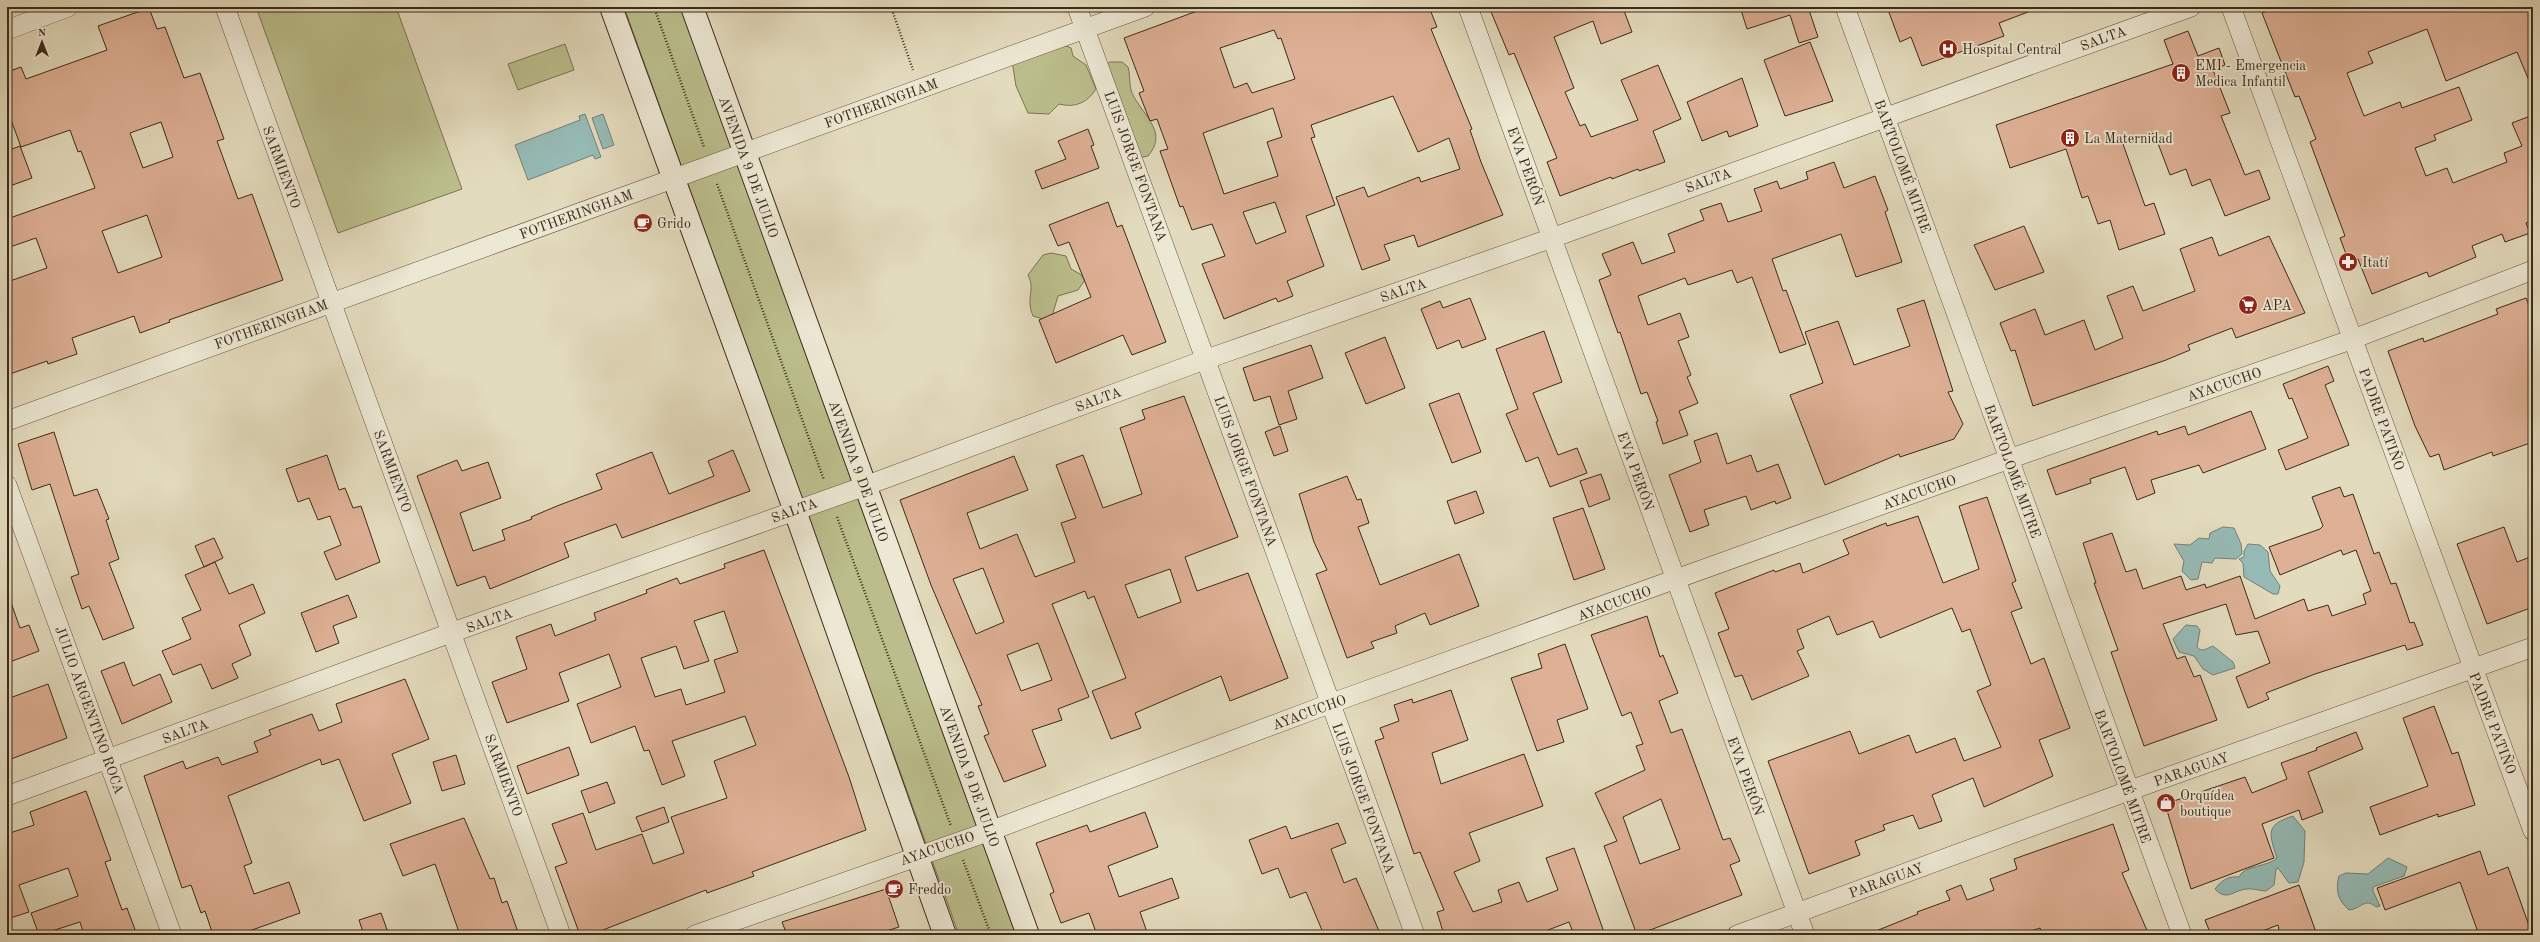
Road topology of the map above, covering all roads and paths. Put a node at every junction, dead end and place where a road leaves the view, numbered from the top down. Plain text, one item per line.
1 (68, 7) edge
2 (225, 7) edge
3 (611, 7) edge
4 (654, 7) edge
5 (692, 7) edge
6 (891, 7) edge
7 (1077, 7) edge
8 (1146, 7) edge
9 (1468, 7) edge
10 (1845, 7) edge
11 (2192, 7) edge
12 (2231, 7) edge
13 (1085, 29) junction
14 (7, 30) edge
15 (920, 90) junction
16 (1885, 116) junction
17 (743, 152) junction
18 (710, 165) junction
19 (673, 179) junction
20 (1552, 238) junction
21 (2533, 270) edge
22 (330, 302) junction
23 (2353, 339) junction
24 (1207, 359) junction
25 (7, 421) edge
26 (2009, 459) junction
27 (7, 485) edge
28 (865, 486) junction
29 (830, 497) junction
30 (795, 510) junction
31 (1676, 581) junction
32 (453, 632) junction
33 (2533, 647) edge
34 (2473, 670) junction
35 (1329, 704) junction
36 (108, 759) junction
37 (2128, 791) junction
38 (7, 796) edge
39 (990, 830) junction
40 (2533, 831) edge
41 (956, 842) junction
42 (916, 855) junction
43 (1797, 913) junction
44 (172, 935) edge
45 (561, 935) edge
46 (695, 935) edge
47 (945, 935) edge
48 (991, 935) edge
49 (1028, 935) edge
50 (1415, 935) edge
51 (1737, 935) edge
52 (1804, 935) edge
53 (2182, 935) edge

1 - 14 street
2 - 22 street, SARMIENTO
3 - 19 main road
4 - 18 path
5 - 17 main road, AVENIDA 9 DE JULIO
6 - 15 path
7 - 13 street, LUIS JORGE FONTANA
8 - 13 street, FOTHERINGHAM
9 - 20 street, EVA PERÓN
10 - 16 street, BARTOLOMÉ MITRE
11 - 16 street, SALTA
12 - 23 street, PADRE PATIÑO
13 - 15 street, FOTHERINGHAM
13 - 24 street, LUIS JORGE FONTANA
15 - 17 street, FOTHERINGHAM
16 - 20 street, SALTA
16 - 26 street, BARTOLOMÉ MITRE
17 - 18 street, FOTHERINGHAM
17 - 28 main road, AVENIDA 9 DE JULIO
18 - 19 street, FOTHERINGHAM
18 - 29 path
19 - 22 street, FOTHERINGHAM
19 - 30 main road
20 - 24 street, SALTA
20 - 31 street, EVA PERÓN
21 - 23 street, AYACUCHO
22 - 25 street, FOTHERINGHAM
22 - 32 street, SARMIENTO
23 - 26 street, AYACUCHO
23 - 34 street, PADRE PATIÑO
24 - 28 street, SALTA
24 - 35 street, LUIS JORGE FONTANA
26 - 31 street, AYACUCHO
26 - 37 street, BARTOLOMÉ MITRE
27 - 36 street, JULIO ARGENTINO ROCA
28 - 29 street, SALTA
28 - 39 main road, AVENIDA 9 DE JULIO
29 - 30 street, SALTA
29 - 41 path
30 - 32 street, SALTA
30 - 42 main road
31 - 35 street, AYACUCHO
31 - 43 street, EVA PERÓN
32 - 36 street, SALTA
32 - 45 street, SARMIENTO
33 - 34 street, PARAGUAY
34 - 37 street, PARAGUAY
34 - 40 street, PADRE PATIÑO
35 - 39 street, AYACUCHO
35 - 50 street, LUIS JORGE FONTANA
36 - 38 street, SALTA
36 - 44 street, JULIO ARGENTINO ROCA
37 - 43 street, PARAGUAY
37 - 53 street, BARTOLOMÉ MITRE
39 - 41 street, AYACUCHO
39 - 49 main road, AVENIDA 9 DE JULIO
41 - 42 street, AYACUCHO
41 - 48 path
42 - 46 street, AYACUCHO
42 - 47 main road
43 - 51 street, PARAGUAY
43 - 52 street, EVA PERÓN

